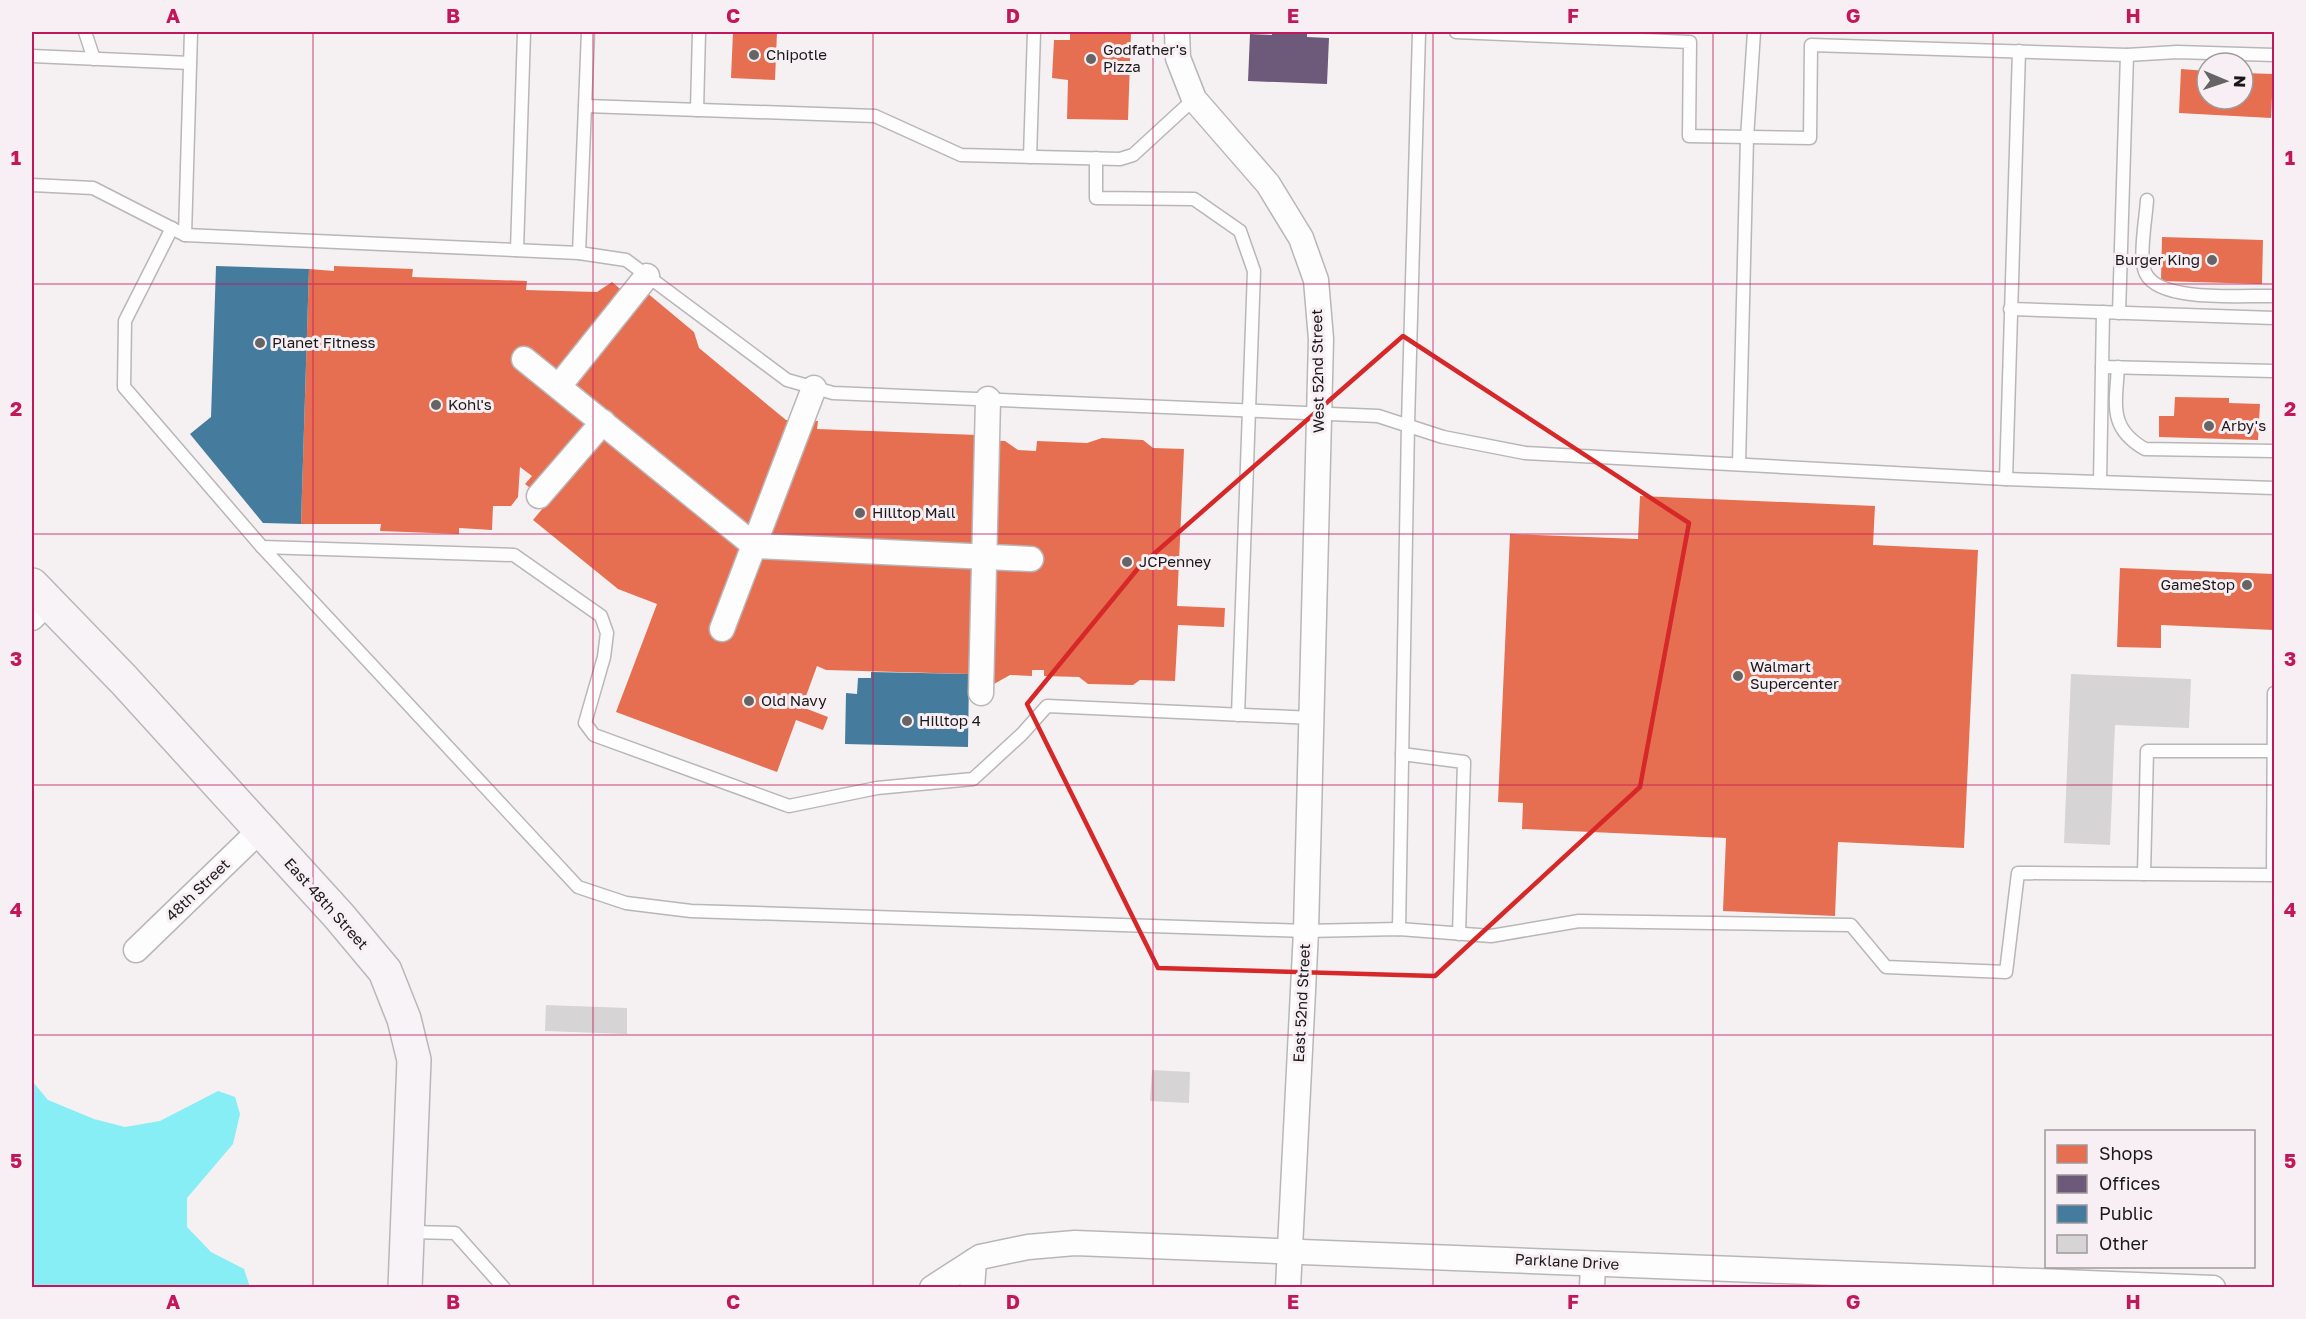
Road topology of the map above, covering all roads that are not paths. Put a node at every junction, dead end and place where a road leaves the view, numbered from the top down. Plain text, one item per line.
1 (85, 32) edge
2 (191, 32) edge
3 (524, 32) edge
4 (588, 32) edge
5 (699, 32) edge
6 (1034, 32) edge
7 (1177, 32) edge
8 (1419, 32) edge
9 (1456, 32) edge
10 (1754, 32) edge
11 (2019, 51) junction
12 (2127, 55) junction
13 (2274, 55) edge
14 (32, 56) edge
15 (94, 59) junction
16 (190, 63) junction
17 (1194, 99) junction
18 (585, 106) junction
19 (697, 110) junction
20 (1747, 138) junction
21 (1030, 157) junction
22 (1096, 158) junction
23 (32, 185) edge
24 (2147, 200) dead end
25 (172, 228) junction
26 (185, 235) junction
27 (517, 250) junction
28 (579, 253) junction
29 (647, 276) junction
30 (2274, 296) edge
31 (2010, 309) junction
32 (2103, 312) junction
33 (2119, 313) junction
34 (2274, 318) edge
35 (524, 358) dead end
36 (2102, 367) junction
37 (2118, 367) junction
38 (2274, 371) edge
39 (559, 386) junction
40 (814, 388) junction
41 (988, 399) junction
42 (1251, 410) junction
43 (1320, 414) junction
44 (603, 422) junction
45 (1408, 424) junction
46 (2274, 451) edge
47 (1739, 464) junction
48 (2006, 479) junction
49 (2100, 482) junction
50 (2274, 488) edge
51 (539, 496) dead end
52 (754, 546) junction
53 (261, 547) junction
54 (982, 556) junction
55 (1031, 559) dead end
56 (36, 602) edge
57 (722, 629) dead end
58 (981, 693) dead end
59 (2274, 693) edge
60 (1238, 715) junction
61 (1313, 718) junction
62 (2273, 751) edge
63 (1402, 754) junction
64 (259, 831) junction
65 (2144, 874) junction
66 (2274, 875) edge
67 (1399, 929) junction
68 (1306, 930) junction
69 (1459, 934) junction
70 (136, 950) dead end
71 (408, 1232) junction
72 (1290, 1250) junction
73 (974, 1261) junction
74 (1592, 1276) edge
75 (1906, 1282) edge
76 (2148, 1286) edge
77 (405, 1287) edge
78 (504, 1287) edge
79 (932, 1287) edge
80 (972, 1287) edge
81 (1288, 1287) edge
82 (2198, 1287) edge

1 - 15 lane
2 - 16 lane
3 - 27 lane
4 - 18 lane
5 - 19 lane
6 - 21 lane
7 - 17 street, West 52nd Street
8 - 45 lane
9 - 20 lane
10 - 20 lane
11 - 12 lane
11 - 20 lane
11 - 31 lane
12 - 13 lane
12 - 33 lane
14 - 15 lane
15 - 16 lane
16 - 26 lane
17 - 22 lane
17 - 43 street, West 52nd Street
18 - 19 lane
18 - 28 lane
19 - 21 lane
20 - 47 lane
21 - 22 lane
22 - 42 lane
23 - 25 lane
24 - 30 lane
25 - 26 lane
25 - 53 lane
26 - 27 lane
27 - 28 lane
28 - 29 lane
29 - 39 street
29 - 40 lane
31 - 32 lane
31 - 48 lane
32 - 33 lane
32 - 36 lane
33 - 34 lane
35 - 39 street
36 - 37 lane
36 - 49 lane
37 - 38 lane
37 - 46 lane
39 - 44 street
40 - 41 lane
40 - 52 street
41 - 42 lane
41 - 54 street
42 - 43 lane
42 - 60 lane
43 - 45 lane
43 - 61 street, West 52nd Street
44 - 51 street
44 - 52 street
45 - 47 lane
45 - 63 lane
47 - 48 lane
48 - 49 lane
49 - 50 lane
52 - 54 street
52 - 57 street
53 - 60 lane
53 - 68 lane
54 - 55 street
54 - 58 street
56 - 64 street, East 48th Street
59 - 62 lane
60 - 61 lane
61 - 68 street, East 52nd Street
62 - 65 lane
62 - 66 lane
63 - 67 lane
63 - 69 lane
64 - 70 street, 48th Street
64 - 71 street, East 48th Street
65 - 66 lane
65 - 69 lane
67 - 68 lane
67 - 69 lane
68 - 72 street, East 52nd Street
71 - 77 street, East 48th Street
71 - 78 lane
72 - 73 street, Parklane Drive
72 - 74 street, Parklane Drive
72 - 81 street, East 52nd Street
73 - 79 street, Parklane Drive
73 - 80 street
74 - 75 street, Parklane Drive
75 - 76 street, Parklane Drive
76 - 82 street, Parklane Drive

